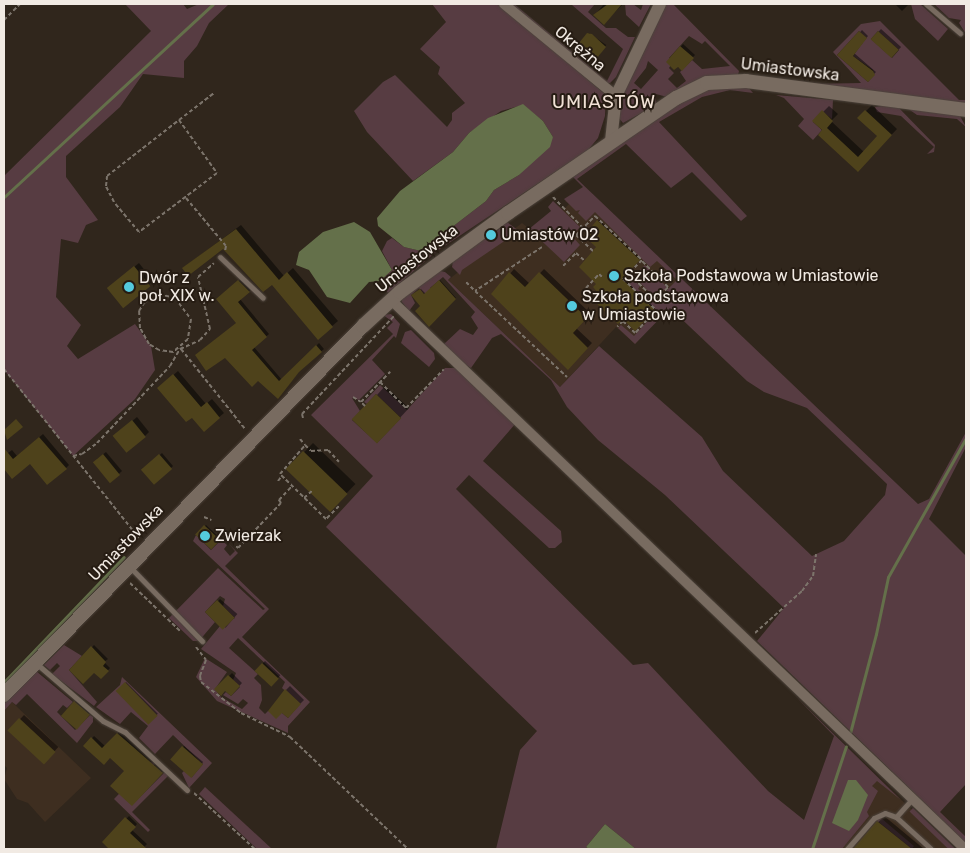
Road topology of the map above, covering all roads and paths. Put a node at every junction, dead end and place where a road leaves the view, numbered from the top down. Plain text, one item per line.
1 (20, 4) edge
2 (504, 4) edge
3 (660, 4) edge
4 (926, 4) edge
5 (4, 20) edge
6 (960, 33) dead end
7 (214, 93) dead end
8 (616, 96) junction
9 (966, 110) edge
10 (179, 120) junction
11 (611, 141) junction
12 (553, 196) dead end
13 (186, 198) junction
14 (584, 227) junction
15 (589, 230) dead end
16 (542, 247) dead end
17 (593, 250) dead end
18 (220, 257) junction
19 (585, 261) dead end
20 (642, 261) junction
21 (563, 266) dead end
22 (629, 274) junction
23 (602, 277) dead end
24 (593, 281) junction
25 (466, 282) dead end
26 (596, 284) dead end
27 (475, 291) junction
28 (263, 298) dead end
29 (391, 300) junction
30 (590, 300) dead end
31 (394, 316) dead end
32 (618, 327) dead end
33 (180, 349) junction
34 (4, 369) edge
35 (444, 369) dead end
36 (390, 372) dead end
37 (567, 377) dead end
38 (380, 382) junction
39 (353, 397) dead end
40 (361, 402) junction
41 (365, 406) dead end
42 (303, 418) dead end
43 (253, 438) junction
44 (300, 439) dead end
45 (305, 445) junction
46 (73, 456) junction
47 (339, 462) dead end
48 (281, 477) junction
49 (278, 481) dead end
50 (292, 486) junction
51 (313, 490) dead end
52 (304, 498) junction
53 (338, 506) dead end
54 (204, 517) dead end
55 (211, 520) dead end
56 (236, 546) dead end
57 (147, 547) junction
58 (816, 554) dead end
59 (125, 570) junction
60 (185, 636) dead end
61 (748, 640) junction
62 (202, 642) dead end
63 (192, 643) dead end
64 (35, 662) junction
65 (4, 695) edge
66 (187, 790) joint
67 (912, 799) junction
68 (896, 817) junction
69 (255, 849) edge
70 (408, 849) edge
71 (848, 849) edge
72 (931, 849) edge
73 (965, 849) edge

1 - 5 path
2 - 8 street, Okrężna
3 - 8 street
4 - 6 lane
7 - 10 path
8 - 11 street
9 - 11 main road, Umiastowska
10 - 13 path
10 - 13 path
11 - 29 main road, Umiastowska
12 - 14 path
13 - 18 path
14 - 15 path
14 - 17 path
14 - 20 path
16 - 27 path
18 - 28 lane
18 - 33 path
19 - 21 path
20 - 22 path
20 - 22 path
22 - 32 path
23 - 24 path
24 - 26 path
24 - 30 path
25 - 27 path
27 - 37 path
29 - 43 main road, Umiastowska
29 - 61 street
31 - 42 path
33 - 33 path
33 - 43 path
33 - 46 path
34 - 46 path
35 - 38 path
36 - 38 path
38 - 40 path
39 - 40 path
40 - 41 path
43 - 57 main road, Umiastowska
44 - 45 path
45 - 47 path
45 - 48 path
46 - 57 path
48 - 49 path
48 - 50 path
50 - 52 path
50 - 56 path
51 - 52 path
52 - 53 path
54 - 55 path
57 - 59 main road, Umiastowska
58 - 61 path
59 - 60 path
59 - 62 lane
59 - 64 main road, Umiastowska
61 - 67 street
63 - 70 path
64 - 65 main road, Umiastowska
64 - 66 lane
66 - 69 path
67 - 68 lane
67 - 73 street
68 - 71 lane
68 - 72 lane

